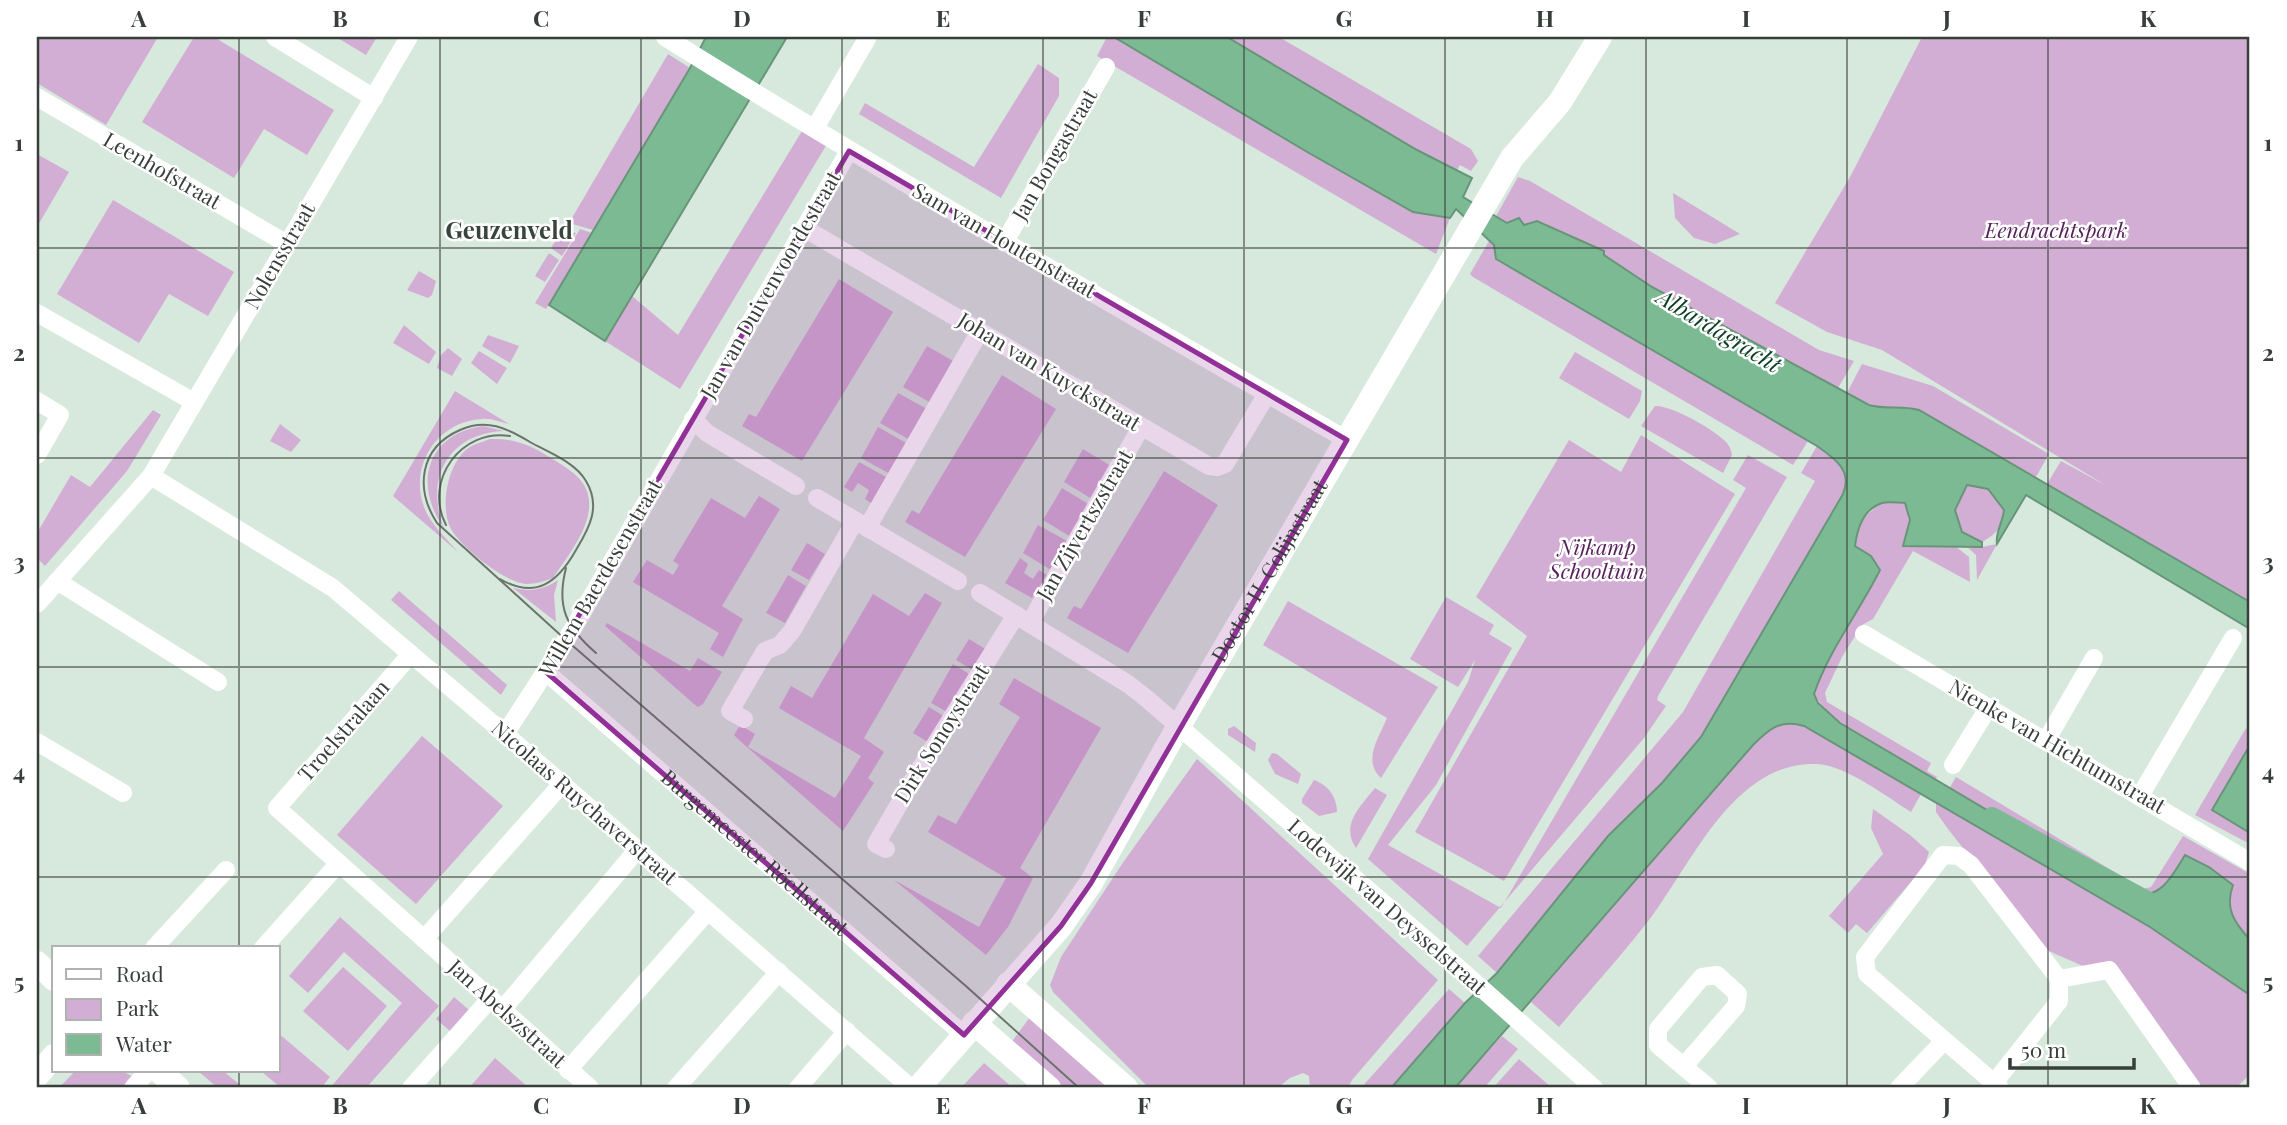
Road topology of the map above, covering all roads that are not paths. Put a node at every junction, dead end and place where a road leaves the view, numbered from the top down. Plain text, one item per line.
1 (275, 37) edge
2 (409, 37) edge
3 (665, 37) edge
4 (868, 37) edge
5 (1600, 37) edge
6 (1106, 67) dead end
7 (37, 97) edge
8 (373, 98) junction
9 (815, 128) junction
10 (849, 151) junction
11 (804, 228) junction
12 (1004, 243) junction
13 (287, 244) junction
14 (37, 313) edge
15 (980, 331) junction
16 (1267, 394) junction
17 (37, 401) edge
18 (194, 402) junction
19 (693, 419) junction
20 (1141, 427) junction
21 (1347, 440) junction
22 (37, 455) edge
23 (151, 476) junction
24 (796, 486) dead end
25 (817, 498) dead end
26 (861, 524) junction
27 (57, 581) junction
28 (958, 581) dead end
29 (979, 593) dead end
30 (38, 600) edge
31 (1023, 619) junction
32 (1864, 634) dead end
33 (2233, 638) dead end
34 (411, 654) junction
35 (2094, 658) dead end
36 (546, 672) junction
37 (218, 682) dead end
38 (1988, 708) junction
39 (744, 719) dead end
40 (1178, 728) junction
41 (505, 734) junction
42 (2046, 741) junction
43 (37, 742) edge
44 (1953, 765) dead end
45 (562, 784) junction
46 (123, 793) dead end
47 (2140, 796) junction
48 (886, 849) dead end
49 (637, 850) junction
50 (2250, 862) edge
51 (339, 863) junction
52 (226, 870) dead end
53 (708, 911) junction
54 (424, 939) junction
55 (156, 946) edge
56 (265, 946) edge
57 (779, 972) junction
58 (2059, 979) junction
59 (1008, 984) junction
60 (496, 1004) junction
61 (969, 1029) junction
62 (847, 1031) junction
63 (1944, 1041) junction
64 (52, 1058) edge
65 (1684, 1066) junction
66 (568, 1070) junction
67 (147, 1072) edge
68 (160, 1072) edge
69 (37, 1076) edge
70 (1997, 1086) edge
71 (133, 1088) edge
72 (178, 1088) edge
73 (411, 1088) edge
74 (590, 1088) edge
75 (676, 1088) edge
76 (798, 1088) edge
77 (911, 1088) edge
78 (918, 1088) edge
79 (1049, 1088) edge
80 (1126, 1088) edge
81 (1594, 1088) edge
82 (1709, 1088) edge
83 (1899, 1088) edge
84 (2192, 1088) edge

1 - 8 street
2 - 8 street, Nolensstraat
3 - 9 street, Sam van Houtenstraat
4 - 9 street
5 - 21 street, Doctor H. Colijnstraat
6 - 12 street, Jan Bongastraat
7 - 13 street, Leenhofstraat
8 - 13 street, Nolensstraat
9 - 10 street, Sam van Houtenstraat
10 - 11 street, Jan van Duivenvoordestraat
10 - 12 street, Sam van Houtenstraat
11 - 15 street, Johan van Kuyckstraat
11 - 19 street, Jan van Duivenvoordestraat
12 - 16 street, Sam van Houtenstraat
13 - 18 street, Nolensstraat
14 - 18 street
15 - 20 street, Johan van Kuyckstraat
15 - 26 street
16 - 20 street, Johan van Kuyckstraat
16 - 21 street, Sam van Houtenstraat
17 - 22 street
18 - 23 street, Nolensstraat
19 - 24 street
19 - 36 street, Willem Baerdesenstraat
20 - 31 street, Jan Zijvertszstraat
21 - 40 street, Doctor H. Colijnstraat
23 - 27 street, Nolensstraat
23 - 34 street, Nicolaas Ruychaverstraat
25 - 26 street
26 - 28 street
26 - 39 street
27 - 30 street, Nolensstraat
27 - 37 street
29 - 31 street
31 - 40 street
31 - 48 street, Dirk Sonoystraat
32 - 38 street, Nienke van Hichtumstraat
33 - 47 street
34 - 41 street, Nicolaas Ruychaverstraat
34 - 51 street, Troelstralaan
35 - 42 street
36 - 41 street, Willem Baerdesenstraat
36 - 61 street, Burgemeester Röellstraat
38 - 42 street, Nienke van Hichtumstraat
38 - 44 street
40 - 59 street, Doctor H. Colijnstraat
40 - 81 street, Lodewijk van Deysselstraat
41 - 45 street, Nicolaas Ruychaverstraat
42 - 47 street, Nienke van Hichtumstraat
43 - 46 street
45 - 49 street, Nicolaas Ruychaverstraat
45 - 54 street
47 - 50 street, Nienke van Hichtumstraat
49 - 53 street, Nicolaas Ruychaverstraat
49 - 60 street
51 - 54 street, Jan Abelszstraat
51 - 56 street
52 - 55 street
53 - 57 street, Nicolaas Ruychaverstraat
53 - 66 street
54 - 60 street, Jan Abelszstraat
57 - 62 street, Nicolaas Ruychaverstraat
57 - 75 street
58 - 63 street
58 - 70 street
58 - 84 street
59 - 61 street, Doctor H. Colijnstraat
59 - 80 street
60 - 66 street, Jan Abelszstraat
60 - 73 street
61 - 78 street, Doctor H. Colijnstraat
61 - 79 street, Burgemeester Röellstraat
62 - 76 street
62 - 77 street, Nicolaas Ruychaverstraat
63 - 70 street
63 - 83 street
64 - 69 street
65 - 65 street
65 - 82 street
66 - 74 street, Jan Abelszstraat
67 - 71 street
68 - 72 street

